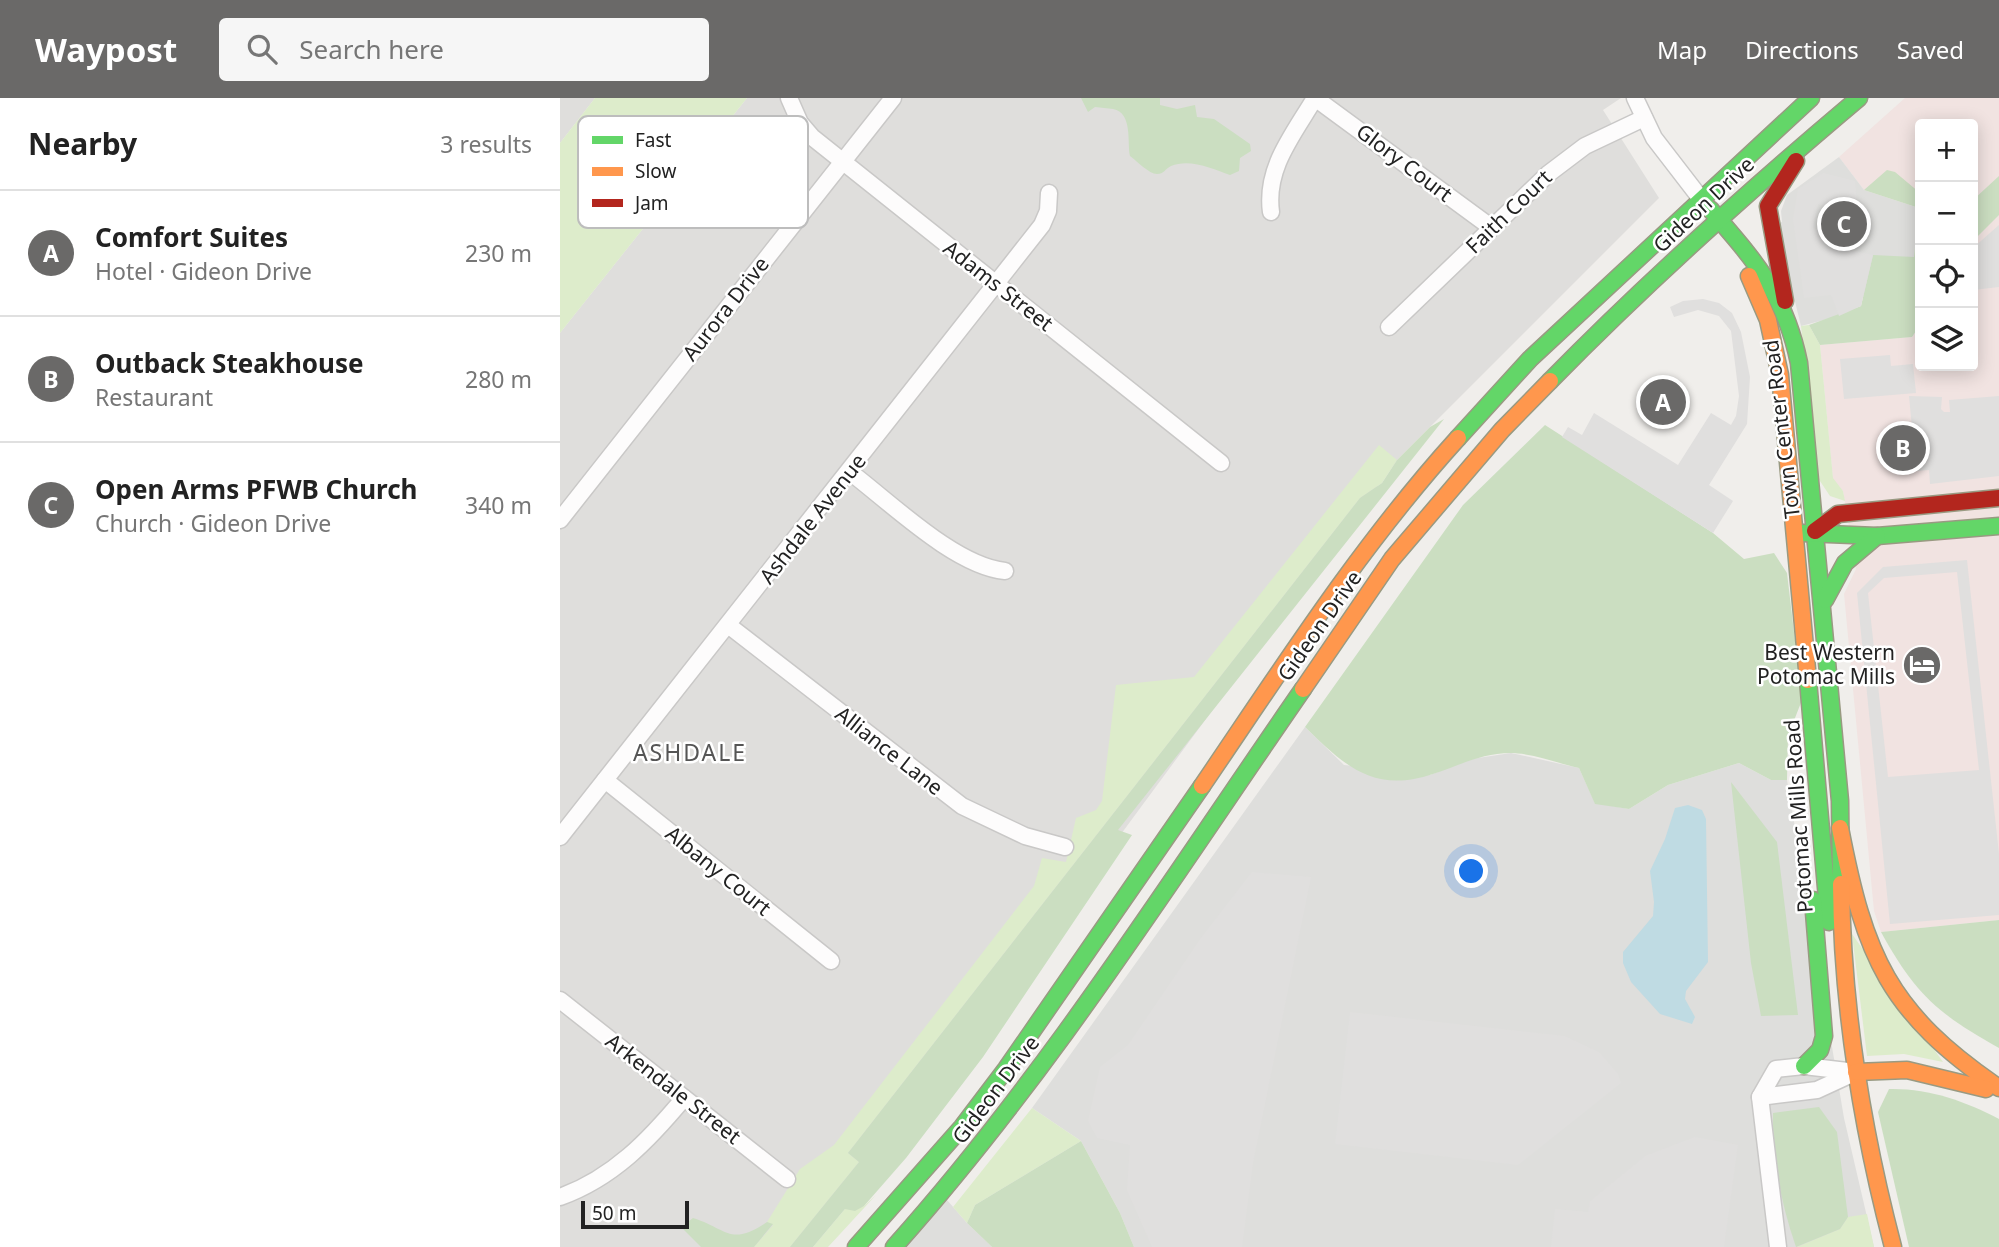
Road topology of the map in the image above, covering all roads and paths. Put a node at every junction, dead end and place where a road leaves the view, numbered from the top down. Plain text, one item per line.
1 (789, 98) edge
2 (893, 98) edge
3 (1315, 98) edge
4 (1634, 98) edge
5 (1811, 98) edge
6 (1859, 98) edge
7 (797, 116) edge
8 (1644, 118) junction
9 (808, 133) edge
10 (1803, 148) junction
11 (842, 163) junction
12 (1049, 193) dead end
13 (1701, 199) junction
14 (808, 206) edge
15 (1271, 212) dead end
16 (1719, 220) junction
17 (791, 228) edge
18 (1492, 228) junction
19 (996, 285) junction
20 (1789, 320) junction
21 (1389, 327) dead end
22 (1221, 463) dead end
23 (850, 472) junction
24 (1999, 498) edge
25 (560, 520) edge
26 (1999, 526) edge
27 (1815, 531) junction
28 (1796, 533) junction
29 (1877, 536) junction
30 (1005, 571) dead end
31 (1823, 606) junction
32 (729, 625) junction
33 (1246, 719) junction
34 (1269, 734) junction
35 (605, 780) junction
36 (1818, 786) junction
37 (1840, 828) junction
38 (560, 837) edge
39 (1065, 848) dead end
40 (831, 961) dead end
41 (560, 1000) edge
42 (1804, 1066) junction
43 (1856, 1072) junction
44 (1999, 1090) edge
45 (1760, 1097) junction
46 (684, 1098) junction
47 (787, 1179) dead end
48 (560, 1197) edge
49 (856, 1247) edge
50 (894, 1247) edge
51 (1778, 1247) edge
52 (1893, 1247) edge

1 - 7 street, Adams Street
2 - 11 street, Aurora Drive
3 - 15 street
3 - 18 street, Glory Court
4 - 8 street
5 - 13 main road, Gideon Drive
6 - 10 main road, Gideon Drive
8 - 13 street
8 - 18 street, Faith Court
9 - 11 street, Adams Street
10 - 16 main road, Gideon Drive
10 - 20 main road
11 - 14 street, Aurora Drive
11 - 19 street, Adams Street
12 - 19 street, Ashdale Avenue
13 - 16 main road, Town Center Road
13 - 33 main road, Gideon Drive
16 - 20 main road, Town Center Road
16 - 28 main road, Town Center Road
16 - 34 main road, Gideon Drive
17 - 25 street, Aurora Drive
18 - 21 street, Faith Court
19 - 22 street, Adams Street
19 - 23 street, Ashdale Avenue
20 - 27 main road, Town Center Road
23 - 30 street
23 - 32 street, Ashdale Avenue
24 - 27 main road
26 - 29 main road
27 - 28 main road
27 - 29 main road
27 - 31 main road, Potomac Mills Road
28 - 36 main road, Potomac Mills Road
29 - 31 main road
31 - 37 main road, Potomac Mills Road
32 - 35 street, Ashdale Avenue
32 - 39 street, Alliance Lane
33 - 34 main road
33 - 49 main road, Gideon Drive
34 - 50 main road, Gideon Drive
35 - 38 street, Ashdale Avenue
35 - 40 street, Albany Court
36 - 42 main road
36 - 43 main road, Potomac Mills Road
37 - 43 main road, Potomac Mills Road
37 - 44 main road
41 - 46 street, Arkendale Street
42 - 43 street
42 - 45 street
43 - 44 main road
43 - 45 street
43 - 52 main road, Potomac Mills Road
45 - 51 street
46 - 47 street, Arkendale Street
46 - 48 street

